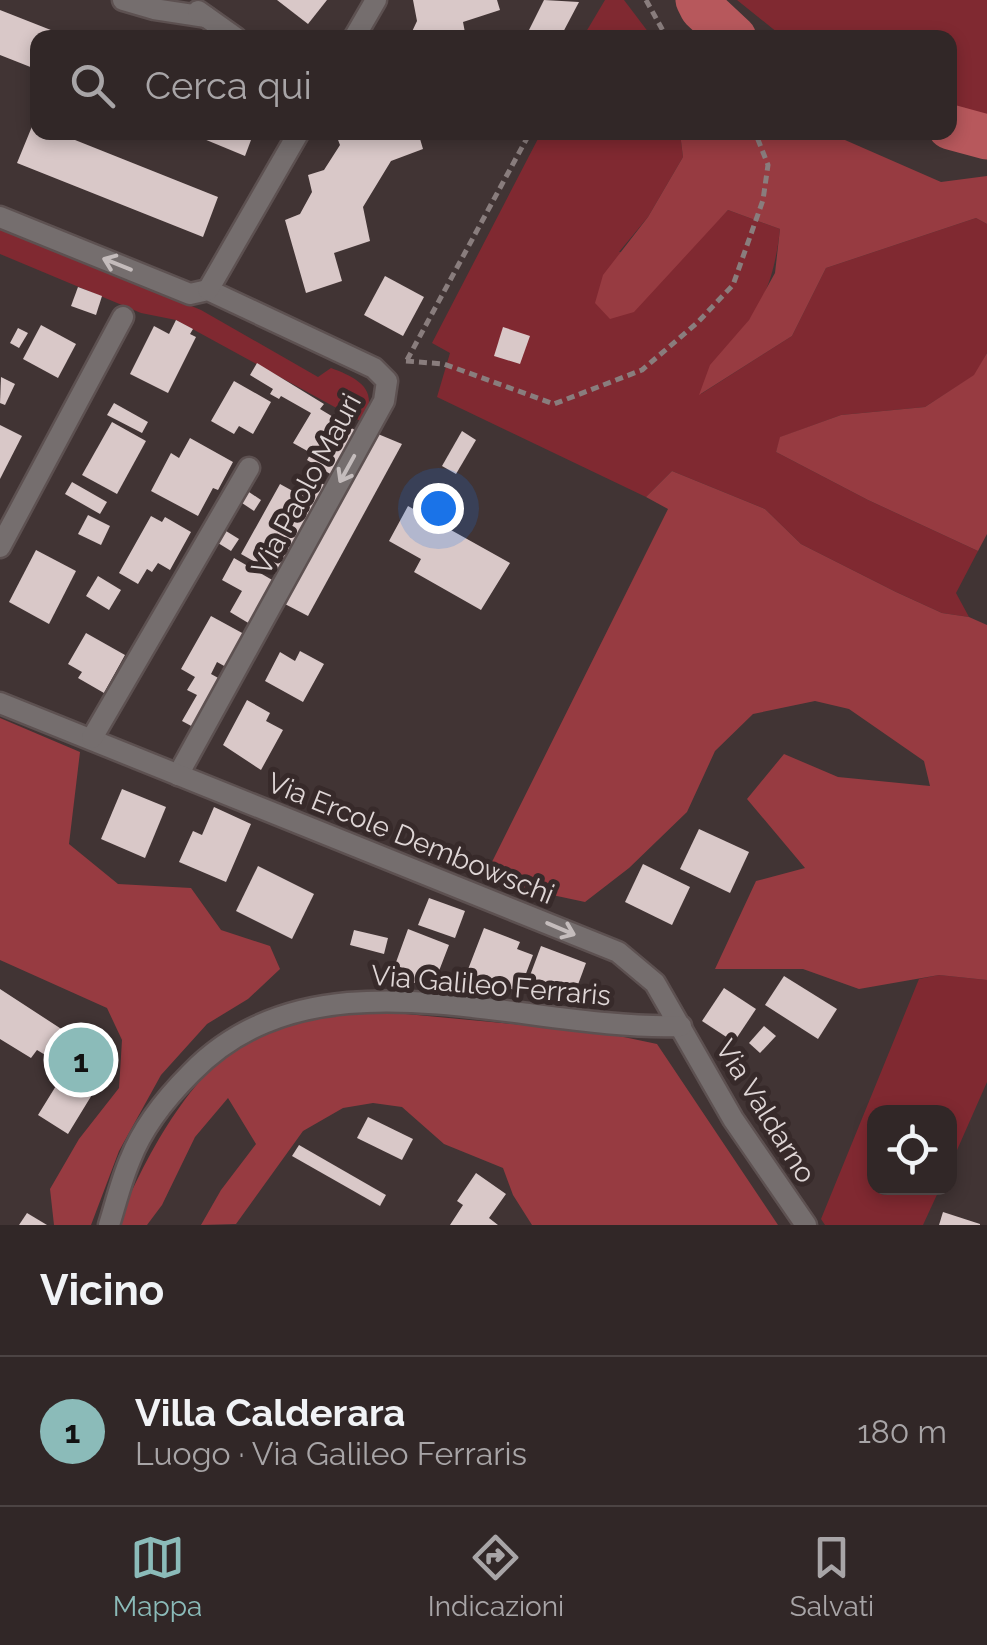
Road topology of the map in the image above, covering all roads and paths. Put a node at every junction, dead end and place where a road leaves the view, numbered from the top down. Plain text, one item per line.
1 (123, 0) edge
2 (185, 0) edge
3 (376, 0) edge
4 (646, 0) edge
5 (206, 17) junction
6 (225, 30) edge
7 (359, 30) edge
8 (663, 30) edge
9 (294, 140) edge
10 (526, 140) edge
11 (758, 140) edge
12 (0, 217) edge
13 (208, 290) junction
14 (123, 317) dead end
15 (406, 361) junction
16 (387, 381) junction
17 (249, 468) dead end
18 (0, 547) edge
19 (0, 703) edge
20 (92, 738) junction
21 (178, 775) junction
22 (682, 1026) junction
23 (108, 1225) edge
24 (806, 1225) edge

1 - 5 street
2 - 5 street
3 - 7 street
4 - 8 path
5 - 6 street
9 - 13 street
10 - 15 path
11 - 15 path
13 -> 12 street, Via Paolo Mauri
13 - 16 street, Via Paolo Mauri
14 - 18 street
15 - 16 path
16 -> 21 street, Via Paolo Mauri
17 - 20 street
19 - 20 street, Via Ercole Dembowschi
20 - 21 street, Via Ercole Dembowschi
21 -> 22 street, Via Ercole Dembowschi
22 - 23 street, Via Galileo Ferraris
22 - 24 street, Via Valdarno

